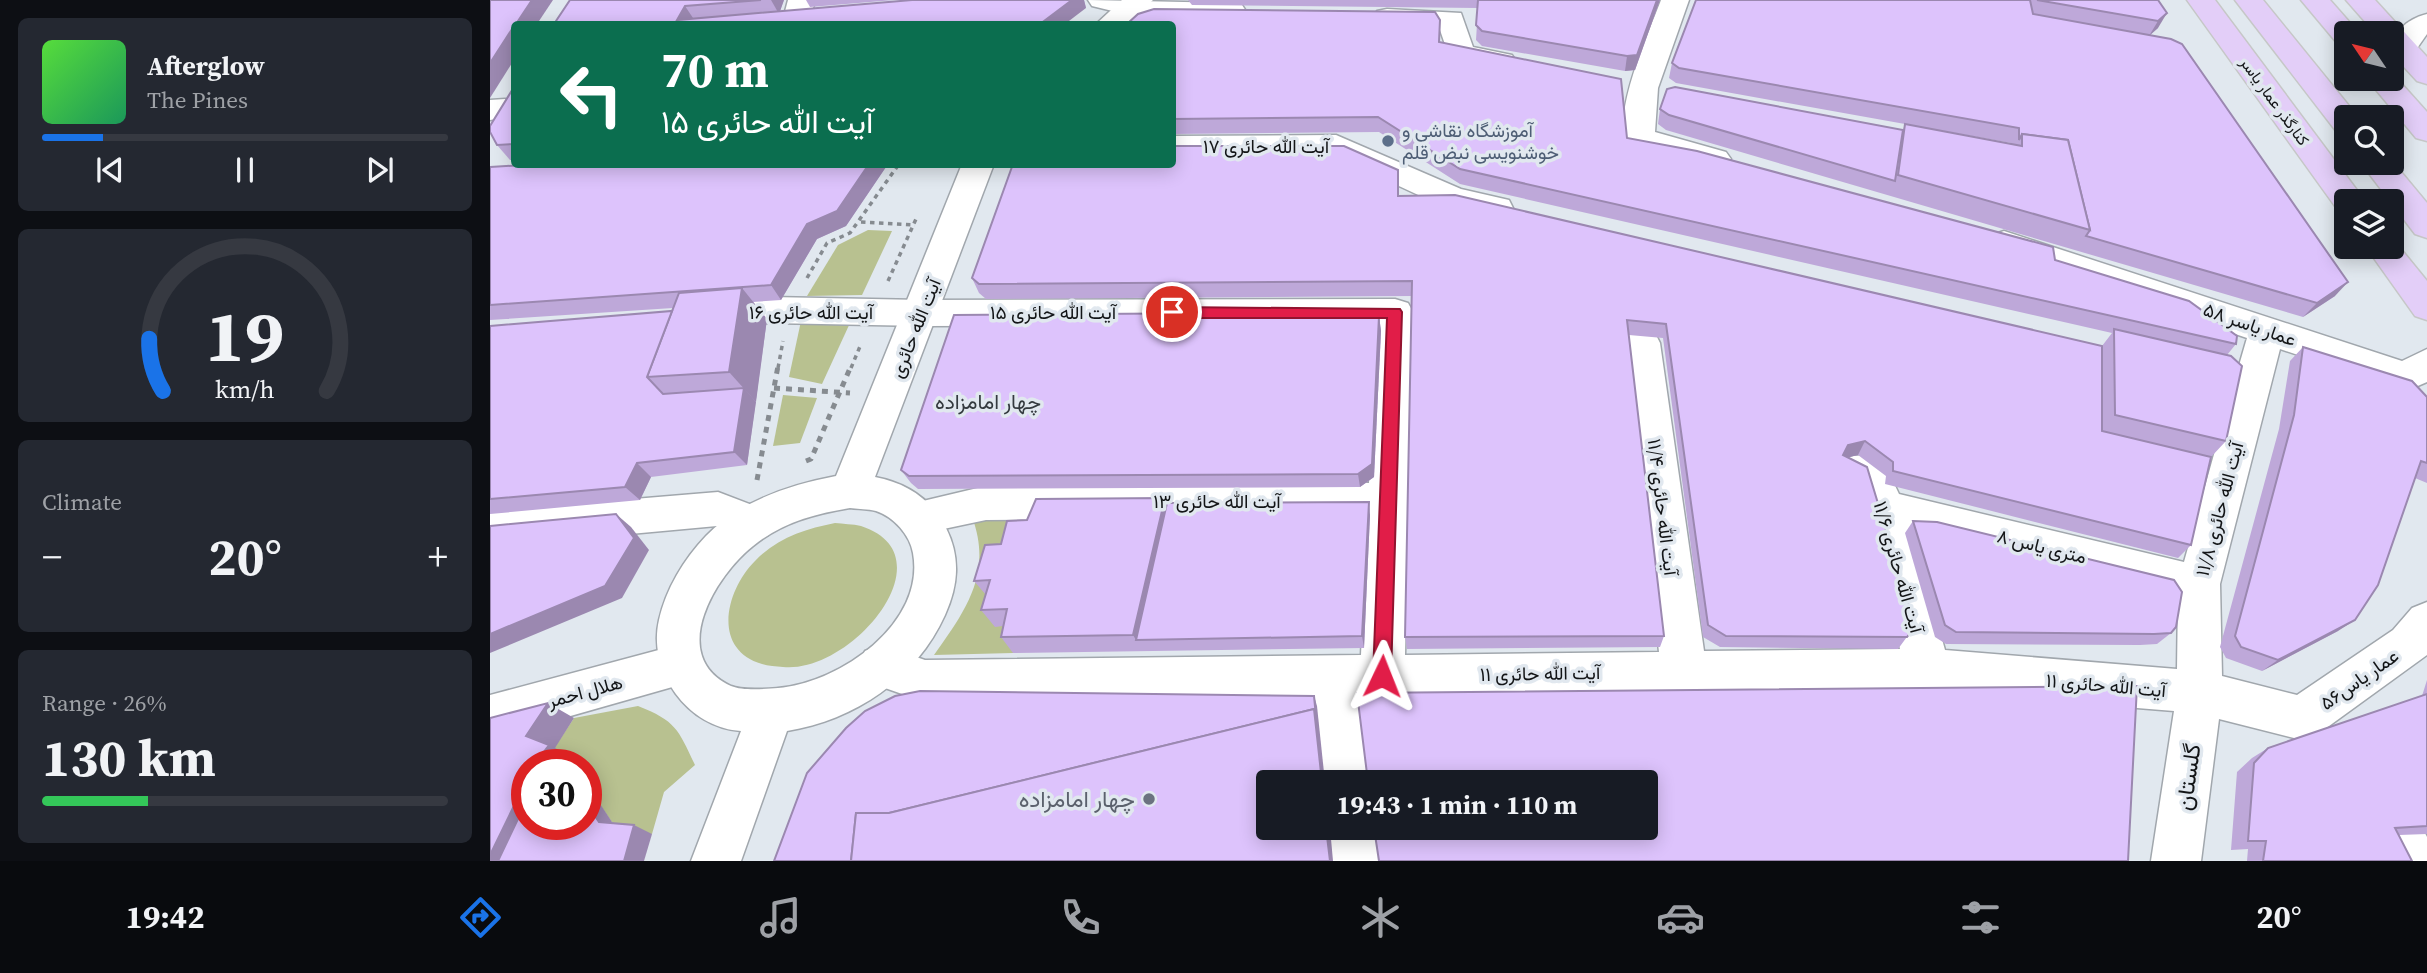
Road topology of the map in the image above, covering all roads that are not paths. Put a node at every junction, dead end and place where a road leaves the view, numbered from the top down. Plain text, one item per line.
1 (1102, 0) edge
2 (1675, 0) edge
3 (2201, 0) edge
4 (2249, 0) edge
5 (2315, 0) edge
6 (2360, 0) edge
7 (1126, 11) edge
8 (1263, 12) edge
9 (791, 13) edge
10 (1357, 16) edge
11 (825, 17) edge
12 (2379, 21) edge
13 (2334, 22) edge
14 (2427, 22) edge
15 (2404, 35) edge
16 (2404, 49) edge
17 (1525, 66) edge
18 (2427, 75) edge
19 (2310, 77) junction
20 (2259, 78) junction
21 (2392, 91) edge
22 (2334, 107) edge
23 (2427, 131) edge
24 (1176, 146) edge
25 (977, 168) edge
26 (1744, 168) edge
27 (2387, 175) edge
28 (2340, 189) edge
29 (1521, 214) edge
30 (2427, 226) edge
31 (1978, 236) edge
32 (2392, 259) edge
33 (2427, 307) edge
34 (922, 313) junction
35 (677, 317) edge
36 (2267, 330) junction
37 (1642, 343) dead end
38 (2427, 363) edge
39 (2156, 365) edge
40 (2251, 387) junction
41 (1860, 470) edge
42 (850, 491) junction
43 (1390, 500) junction
44 (1885, 508) junction
45 (736, 516) junction
46 (920, 517) junction
47 (490, 528) edge
48 (2199, 584) junction
49 (2427, 622) edge
50 (681, 665) junction
51 (881, 666) junction
52 (1928, 670) junction
53 (1684, 671) junction
54 (1382, 676) junction
55 (1335, 677) junction
56 (2200, 692) junction
57 (771, 712) junction
58 (490, 717) edge
59 (2347, 728) junction
60 (1346, 770) edge
61 (1353, 840) edge
62 (716, 861) edge
63 (1356, 861) edge
64 (2176, 861) edge
65 (2413, 861) edge

1 - 7 street
2 - 26 street
3 - 20 main road, کنارگذر عمار یاسر
4 - 19 main road
5 - 13 main road
6 - 12 main road
7 - 8 street
9 - 11 street
10 - 17 street
14 - 15 street
16 - 18 main road
19 - 20 main road
19 - 22 main road
20 - 28 main road, کنارگذر عمار یاسر
21 - 23 main road
24 - 29 street, آیت الله حائری ۱۷
25 - 34 street, آیت الله حائری
27 - 30 main road
31 - 36 street, عمار یاسر ۵۸
32 - 33 main road
34 - 35 street, آیت الله حائری ۱۶
34 - 42 street, آیت الله حائری
34 - 43 street, آیت الله حائری ۱۵
36 - 38 street, عمار یاسر ۵۸
36 - 40 street, آیت الله حائری ۱۱/۸
37 - 53 street, آیت الله حائری ۱۱/۴
39 - 40 street
40 - 48 street, آیت الله حائری ۱۱/۸
41 - 44 street, آیت الله حائری ۱۱/۶
42 - 45 street
42 - 46 street
43 - 46 street, آیت الله حائری ۱۳
43 - 54 street
44 - 48 street, ۸ متری یاس
44 - 52 street, آیت الله حائری ۱۱/۶
45 - 47 street
45 - 50 street
46 - 51 street
48 - 56 street, آیت الله حائری ۱۱/۸
49 - 59 street, عمار یاس۵۶
50 - 57 street
50 - 58 street, هلال احمر
51 - 55 street, آیت الله حائری ۱۱
51 - 57 street
52 - 53 street, آیت الله حائری ۱۱
52 - 56 street, آیت الله حائری ۱۱
53 - 54 street, آیت الله حائری ۱۱
54 - 55 street, آیت الله حائری ۱۱
55 - 60 street
56 - 59 street, عمار یاس۵۶
56 - 64 street, گلستان
57 - 62 street
59 - 65 street
61 - 63 street

